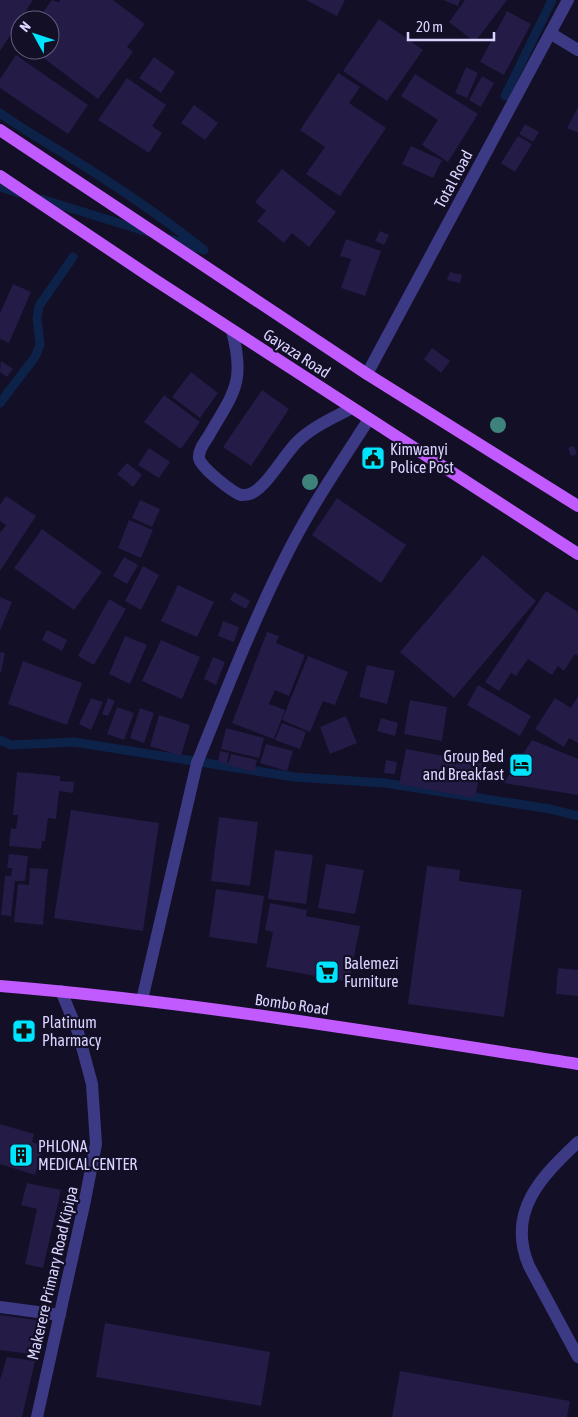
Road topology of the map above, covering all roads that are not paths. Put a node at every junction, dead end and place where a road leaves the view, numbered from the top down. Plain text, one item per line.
1 (568, 0) edge
2 (550, 33) junction
3 (578, 50) edge
4 (0, 130) edge
5 (0, 176) edge
6 (232, 331) junction
7 (367, 374) junction
8 (352, 408) junction
9 (369, 419) junction
10 (578, 506) edge
11 (578, 554) edge
12 (0, 986) edge
13 (61, 991) junction
14 (142, 1000) junction
15 (578, 1064) edge
16 (578, 1142) edge
17 (0, 1307) edge
18 (60, 1315) junction
19 (578, 1357) edge
20 (37, 1417) edge

1 - 2 street, Total Road
2 - 3 street
2 - 7 street, Total Road
4 - 7 main road, Gayaza Road
5 - 6 main road, Gayaza Road
6 - 8 main road, Gayaza Road
6 - 8 street
7 - 10 main road, Gayaza Road
8 - 9 main road, Gayaza Road
9 - 11 main road, Gayaza Road
9 - 14 street
12 - 13 main road, Bombo Road
13 - 14 main road, Bombo Road
13 - 18 street, Makerere Primary Road Kipipa
14 - 15 main road, Bombo Road
16 - 19 street
17 - 18 street
18 - 20 street, Makerere Primary Road Kipipa

